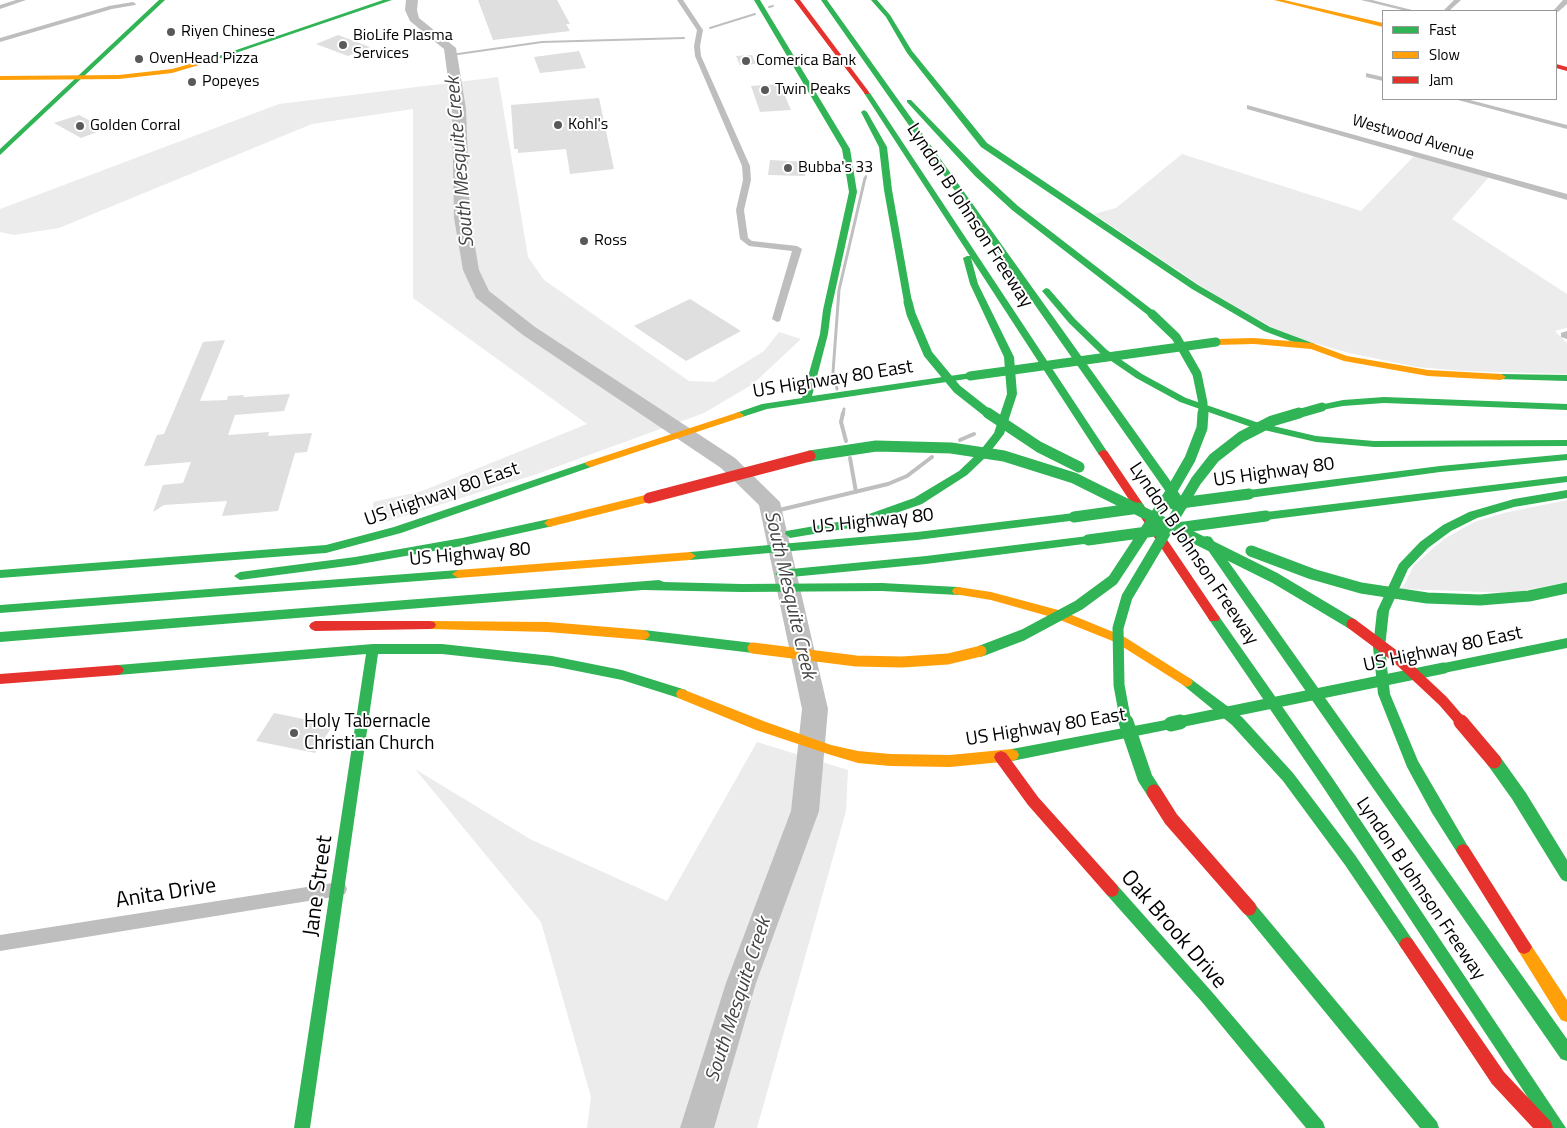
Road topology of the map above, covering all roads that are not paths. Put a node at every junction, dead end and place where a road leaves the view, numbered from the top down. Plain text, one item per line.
1 (23, 0) edge
2 (151, 0) edge
3 (162, 0) edge
4 (389, 0) edge
5 (680, 0) edge
6 (757, 0) edge
7 (797, 0) edge
8 (824, 0) edge
9 (874, 0) edge
10 (1277, 0) edge
11 (1364, 0) edge
12 (1458, 0) edge
13 (1567, 0) edge
14 (134, 4) dead end
15 (0, 6) edge
16 (1409, 10) edge
17 (1447, 10) edge
18 (1557, 11) edge
19 (134, 21) junction
20 (1382, 25) edge
21 (0, 40) edge
22 (851, 71) junction
23 (1369, 76) dead end
24 (119, 77) junction
25 (0, 78) edge
26 (67, 78) junction
27 (79, 78) junction
28 (1382, 79) edge
29 (886, 87) junction
30 (58, 97) junction
31 (1462, 100) edge
32 (1250, 107) dead end
33 (28, 125) junction
34 (14, 126) junction
35 (1567, 127) edge
36 (0, 139) edge
37 (0, 153) edge
38 (956, 187) junction
39 (1567, 197) edge
40 (960, 233) junction
41 (777, 319) dead end
42 (1312, 346) junction
43 (1567, 378) edge
44 (806, 399) junction
45 (1567, 407) edge
46 (1567, 443) edge
47 (1567, 457) edge
48 (1086, 470) dead end
49 (1103, 479) dead end
50 (1567, 479) edge
51 (1567, 494) edge
52 (1218, 535) dead end
53 (1236, 544) dead end
54 (737, 547) junction
55 (0, 574) edge
56 (226, 578) dead end
57 (741, 583) junction
58 (180, 584) dead end
59 (1567, 588) edge
60 (0, 607) edge
61 (206, 620) junction
62 (284, 626) dead end
63 (303, 626) dead end
64 (0, 637) edge
65 (1567, 643) edge
66 (373, 649) junction
67 (0, 679) edge
68 (1001, 757) junction
69 (1567, 874) edge
70 (339, 889) junction
71 (0, 943) edge
72 (1567, 1014) edge
73 (1567, 1053) edge
74 (302, 1128) edge
75 (1316, 1128) edge
76 (1431, 1128) edge
77 (1545, 1128) edge
78 (1558, 1128) edge

1 - 15 street
2 - 19 main road
3 - 19 main road
4 - 24 main road
5 - 41 street
6 - 44 main road
7 - 22 main road, Lyndon B Johnson Freeway
8 - 29 main road, Lyndon B Johnson Freeway
9 - 42 main road
10 - 20 main road
11 - 16 street
12 - 17 street
13 - 18 street
14 - 21 street
19 - 26 main road
19 - 27 main road
22 - 40 main road, Lyndon B Johnson Freeway
22 - 48 main road, bridge
23 - 28 street
24 - 27 main road
24 - 30 main road
25 - 26 main road
26 - 27 main road
26 - 34 main road
27 - 30 main road
29 - 38 main road, Lyndon B Johnson Freeway
29 - 63 main road, bridge
30 - 33 main road
31 - 35 street
32 - 39 street, Westwood Avenue
33 - 34 main road
33 - 37 main road
34 - 36 main road
38 - 46 main road
38 - 73 main road, Lyndon B Johnson Freeway
40 - 54 main road
40 - 78 main road, Lyndon B Johnson Freeway
42 - 43 main road, US Highway 80 East
42 - 44 main road, US Highway 80 East, bridge
44 - 55 main road, US Highway 80 East
45 - 76 main road, bridge
47 - 54 main road, US Highway 80, bridge
49 - 52 main road, bridge
50 - 57 main road, bridge
51 - 72 main road
53 - 59 main road, bridge
54 - 60 main road, US Highway 80
56 - 69 main road, bridge
57 - 61 main road
57 - 77 main road
58 - 60 main road
61 - 62 main road
61 - 64 main road
65 - 68 main road, US Highway 80 East, bridge
66 - 67 main road, US Highway 80 East
66 - 68 main road, US Highway 80 East
66 - 70 main road, Jane Street
68 - 75 main road, Oak Brook Drive
70 - 71 street, Anita Drive
70 - 74 main road, Jane Street

